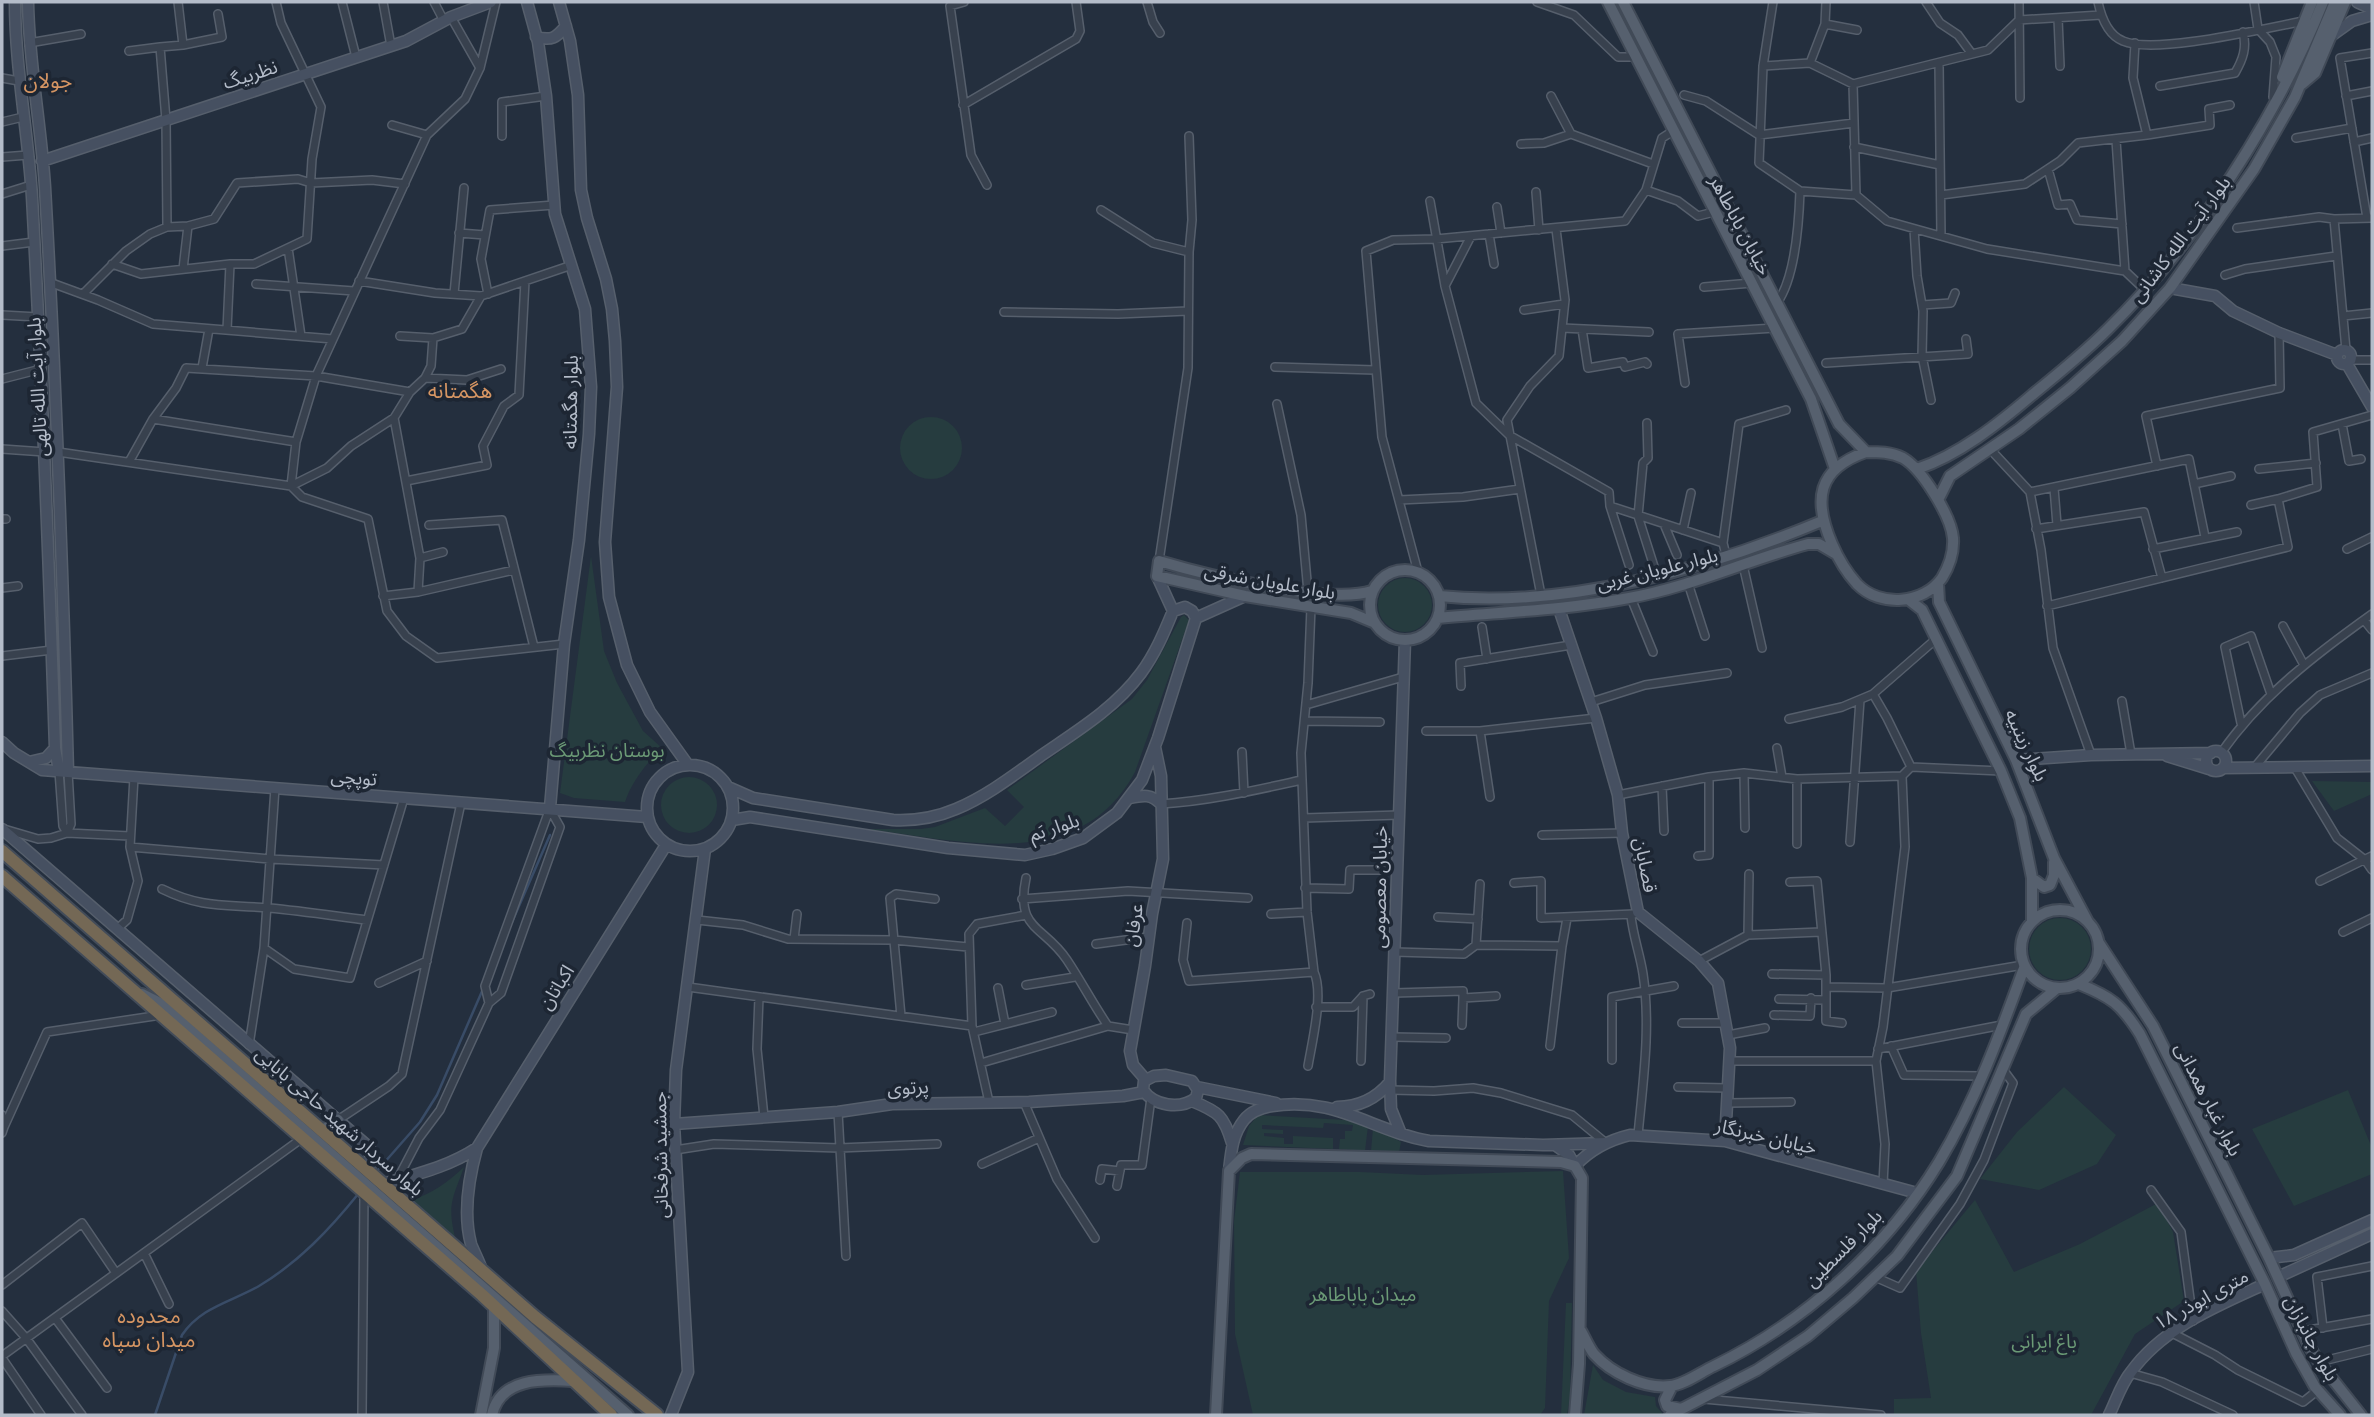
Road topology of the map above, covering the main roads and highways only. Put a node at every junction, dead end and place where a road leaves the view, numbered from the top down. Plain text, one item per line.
1 (15, 2) edge
2 (28, 2) edge
3 (475, 2) edge
4 (491, 2) edge
5 (527, 2) edge
6 (559, 2) edge
7 (1608, 2) edge
8 (1623, 2) edge
9 (2312, 2) edge
10 (2323, 2) edge
11 (2335, 2) edge
12 (2345, 2) edge
13 (2357, 2) edge
14 (2372, 9) edge
15 (464, 12) junction
16 (2372, 15) edge
17 (566, 26) junction
18 (537, 37) junction
19 (2331, 37) junction
20 (15, 43) junction
21 (29, 43) junction
22 (2305, 59) junction
23 (2300, 86) junction
24 (2264, 121) junction
25 (42, 161) junction
26 (37, 282) junction
27 (49, 282) junction
28 (2170, 288) junction
29 (2372, 407) edge
30 (1867, 452) junction
31 (1835, 469) junction
32 (1917, 469) junction
33 (1938, 500) junction
34 (1822, 521) junction
35 (1837, 555) junction
36 (1157, 576) junction
37 (1938, 583) junction
38 (1623, 584) junction
39 (1372, 591) junction
40 (1245, 596) junction
41 (1439, 596) junction
42 (1628, 598) junction
43 (1908, 599) junction
44 (1559, 609) junction
45 (1173, 611) junction
46 (1945, 615) junction
47 (1196, 618) junction
48 (1438, 618) junction
49 (1375, 623) junction
50 (1929, 623) junction
51 (1405, 640) junction
52 (2, 743) edge
53 (1155, 747) junction
54 (55, 748) junction
55 (2216, 753) junction
56 (2160, 754) junction
57 (2016, 760) junction
58 (29, 762) junction
59 (688, 765) junction
60 (2372, 766) edge
61 (2223, 768) junction
62 (2210, 770) junction
63 (63, 772) junction
64 (728, 787) junction
65 (1130, 798) junction
66 (1161, 804) junction
67 (550, 808) junction
68 (647, 817) junction
69 (732, 820) junction
70 (2, 829) edge
71 (666, 845) junction
72 (705, 849) junction
73 (2, 851) edge
74 (2054, 858) junction
75 (2, 876) edge
76 (2032, 878) junction
77 (2032, 921) junction
78 (2088, 922) junction
79 (117, 929) junction
80 (104, 940) junction
81 (2099, 943) junction
82 (2024, 966) junction
83 (2079, 984) junction
84 (2056, 989) junction
85 (133, 990) junction
86 (212, 1013) junction
87 (200, 1025) junction
88 (1146, 1080) junction
89 (1390, 1086) junction
90 (1197, 1087) junction
91 (1147, 1095) junction
92 (1192, 1101) junction
93 (1283, 1105) junction
94 (1322, 1106) junction
95 (338, 1120) junction
96 (674, 1124) junction
97 (323, 1130) junction
98 (1401, 1134) junction
99 (1725, 1141) junction
100 (1606, 1143) junction
101 (1232, 1144) junction
102 (1554, 1144) junction
103 (477, 1148) junction
104 (1575, 1166) junction
105 (1229, 1171) junction
106 (370, 1172) junction
107 (383, 1184) junction
108 (1917, 1193) junction
109 (2372, 1220) edge
110 (2372, 1234) edge
111 (2269, 1258) junction
112 (484, 1272) junction
113 (2259, 1273) joint
114 (2278, 1277) junction
115 (2265, 1284) junction
116 (494, 1307) junction
117 (1580, 1328) junction
118 (573, 1381) junction
119 (1672, 1386) junction
120 (1681, 1409) junction
121 (481, 1415) edge
122 (492, 1415) edge
123 (611, 1415) edge
124 (628, 1415) edge
125 (657, 1415) edge
126 (671, 1415) edge
127 (1216, 1415) edge
128 (1575, 1415) edge
129 (1670, 1415) edge
130 (2109, 1415) edge
131 (2340, 1415) edge
132 (2361, 1415) edge

1 - 20 main road, بلوار آیت الله تالهی
2 - 21 main road, بلوار آیت الله تالهی
3 - 15 main road, نظربیگ
4 - 15 main road, نظربیگ
5 - 18 main road, بلوار هگمتانه
6 - 17 main road
7 - 31 main road, خیابان باباطاهر
8 - 30 main road, خیابان باباطاهر
9 - 24 main road
10 - 22 main road
11 - 22 main road
12 - 19 main road
13 - 14 main road
15 - 25 main road, نظربیگ
16 - 19 main road
17 - 18 main road
17 - 59 main road
18 - 67 main road, بلوار هگمتانه
19 - 23 main road
20 - 21 main road
20 - 26 main road, بلوار آیت الله تالهی
21 - 25 main road, بلوار آیت الله تالهی
22 - 23 main road
22 - 24 main road
23 - 28 main road, بلوار آیت الله کاشانی
24 - 32 main road, بلوار آیت الله کاشانی
25 - 27 main road, بلوار آیت الله تالهی
26 - 27 main road
26 - 54 main road, بلوار آیت الله تالهی
27 - 63 main road, بلوار آیت الله تالهی
28 - 29 main road
28 - 33 main road, بلوار آیت الله کاشانی
30 - 31 main road
30 - 32 main road
31 - 34 main road
32 - 33 main road
33 - 37 main road
34 - 35 main road
34 - 38 main road, بلوار علویان غربی
35 - 42 main road, بلوار علویان غربی
35 - 43 main road
36 - 39 main road, بلوار علویان شرقی
36 - 40 main road, بلوار علویان شرقی
36 - 45 main road
37 - 43 main road
37 - 46 main road, بلوار زینبیه
38 - 41 main road, بلوار علویان غربی
38 - 42 main road
39 - 41 main road
39 - 49 main road
40 - 47 main road
40 - 49 main road, بلوار علویان شرقی
41 - 48 main road
42 - 44 main road, بلوار علویان غربی
43 - 50 main road, بلوار زینبیه
44 - 48 main road, بلوار علویان غربی
44 - 99 main road, قصابان
45 - 47 main road
45 - 64 main road
46 - 50 main road
46 - 57 main road, بلوار زینبیه
47 - 53 main road, بلوار بَم
48 - 51 main road
49 - 51 main road
50 - 76 main road, بلوار زینبیه
51 - 89 main road, خیابان معصومی
52 - 58 main road, توپچی
53 - 65 main road, بلوار بَم
53 - 66 main road, عرفان
54 - 58 main road
54 - 63 main road, بلوار آیت الله تالهی
55 - 56 main road
55 - 61 main road
55 - 62 main road
56 - 57 main road
56 - 62 main road
57 - 74 main road, بلوار زینبیه
58 - 63 main road, توپچی
59 - 64 main road
59 - 68 main road
60 - 61 main road
61 - 62 main road
63 - 67 main road, توپچی
64 - 69 main road
65 - 66 main road
65 - 69 main road, بلوار بَم
66 - 88 main road, عرفان
67 - 68 main road, توپچی
68 - 71 main road
69 - 72 main road
70 - 79 main road
71 - 72 main road
71 - 103 main road, اکباتان
72 - 96 main road, جمشید شرفخانی
73 - 80 highway, بلوار سردار شهید حاجی بابایی
74 - 76 main road
74 - 78 main road, بلوار زینبیه
75 - 85 highway, بلوار سردار شهید حاجی بابایی
76 - 77 main road, بلوار زینبیه
77 - 78 main road
77 - 82 main road
78 - 81 main road
79 - 80 main road
79 - 86 main road
80 - 87 highway, بلوار سردار شهید حاجی بابایی
81 - 83 main road
81 - 111 main road, بلوار غبار همدانی
82 - 84 main road
82 - 108 main road, بلوار فلسطین
83 - 84 main road
83 - 113 main road, بلوار غبار همدانی
84 - 120 main road
85 - 116 highway, بلوار سردار شهید حاجی بابایی
85 - 124 main road
86 - 87 main road
86 - 95 main road
87 - 97 highway, بلوار سردار شهید حاجی بابایی
88 - 90 main road
88 - 91 main road
89 - 94 main road
89 - 98 main road, خیابان معصومی
90 - 92 main road
90 - 93 main road
91 - 92 main road, پرتوی
91 - 96 main road, پرتوی
92 - 101 main road
93 - 94 main road
93 - 101 main road
94 - 98 main road, خیابان خبرنگار
95 - 97 main road
95 - 106 main road
96 - 126 main road, جمشید شرفخانی
97 - 106 highway, بلوار سردار شهید حاجی بابایی
98 - 102 main road, خیابان خبرنگار
99 - 100 main road, خیابان خبرنگار
99 - 108 main road, خیابان خبرنگار
100 - 102 main road, خیابان خبرنگار
100 - 104 main road, خیابان خبرنگار
101 - 105 main road
102 - 104 main road
103 - 107 main road
103 - 112 main road
104 - 105 main road
104 - 117 main road
105 - 127 main road
106 - 107 highway, بلوار سردار شهید حاجی بابایی
107 - 112 highway, بلوار سردار شهید حاجی بابایی
108 - 119 main road, بلوار فلسطین
109 - 111 main road
110 - 114 main road
111 - 114 main road, بلوار غبار همدانی
112 - 125 highway, بلوار سردار شهید حاجی بابایی
113 - 115 main road, بلوار جانبازان
114 - 132 main road, بلوار جانبازان
115 - 130 main road, ۱۸ متری ابوذر
115 - 131 main road, بلوار جانبازان
116 - 118 highway, بلوار سردار شهید حاجی بابایی
116 - 121 main road
117 - 119 main road
117 - 128 main road
118 - 122 main road
118 - 123 highway, بلوار سردار شهید حاجی بابایی
119 - 120 main road
120 - 129 main road

